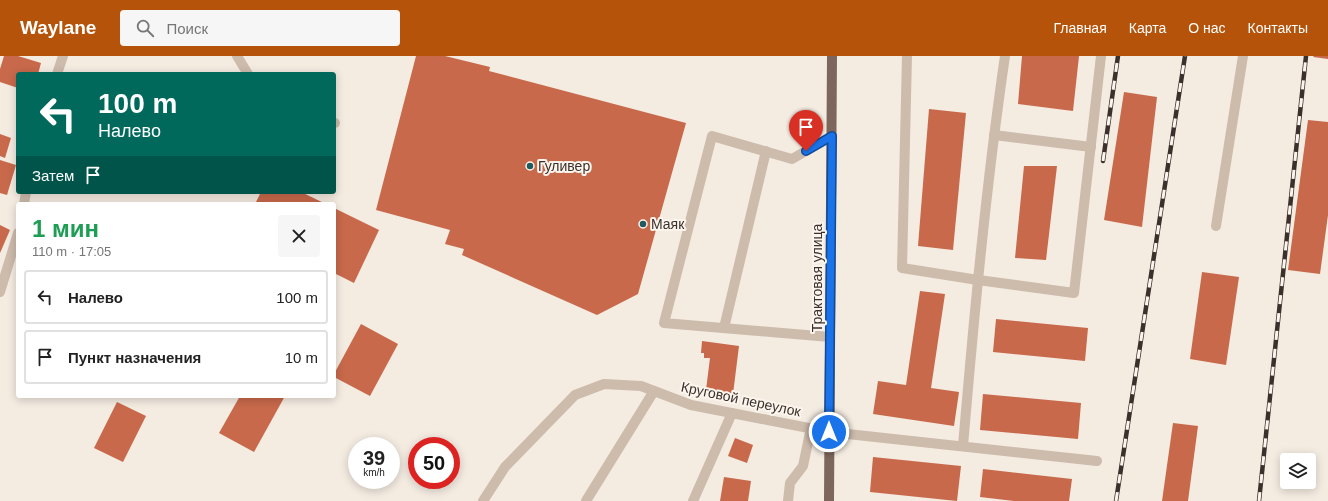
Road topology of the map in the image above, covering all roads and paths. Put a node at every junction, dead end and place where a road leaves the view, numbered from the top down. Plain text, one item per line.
1 (63, 56) edge
2 (237, 56) edge
3 (832, 56) edge
4 (906, 56) edge
5 (1005, 56) edge
6 (1102, 56) edge
7 (1243, 56) edge
8 (58, 72) edge
9 (247, 72) edge
10 (994, 135) junction
11 (832, 136) junction
12 (1091, 147) junction
13 (766, 151) junction
14 (1216, 226) dead end
15 (16, 240) edge
16 (978, 280) junction
17 (0, 292) edge
18 (724, 328) junction
19 (830, 338) junction
20 (654, 391) junction
21 (732, 413) junction
22 (811, 428) junction
23 (829, 432) junction
24 (962, 446) junction
25 (1097, 461) dead end
26 (484, 501) edge
27 (586, 501) edge
28 (693, 501) edge
29 (788, 501) edge
30 (829, 501) edge

1 - 8 street
2 - 9 street
3 - 11 main road, Трактовая улица
4 - 16 street
5 - 10 street
6 - 12 street
7 - 14 street
10 - 12 street
10 - 16 street
11 - 13 street
11 - 19 main road, Трактовая улица
12 - 16 street
13 - 18 street
13 - 18 street
15 - 17 street
16 - 24 street
18 - 19 street
19 - 23 main road, Трактовая улица
20 - 21 street, Круговой переулок
20 - 26 street, Круговой переулок
20 - 27 street
21 - 22 street, Круговой переулок
21 - 28 street
22 - 23 street, Круговой переулок
22 - 29 street
23 - 24 street, Круговой переулок
23 - 30 main road, Трактовая улица
24 - 25 street, Круговой переулок

